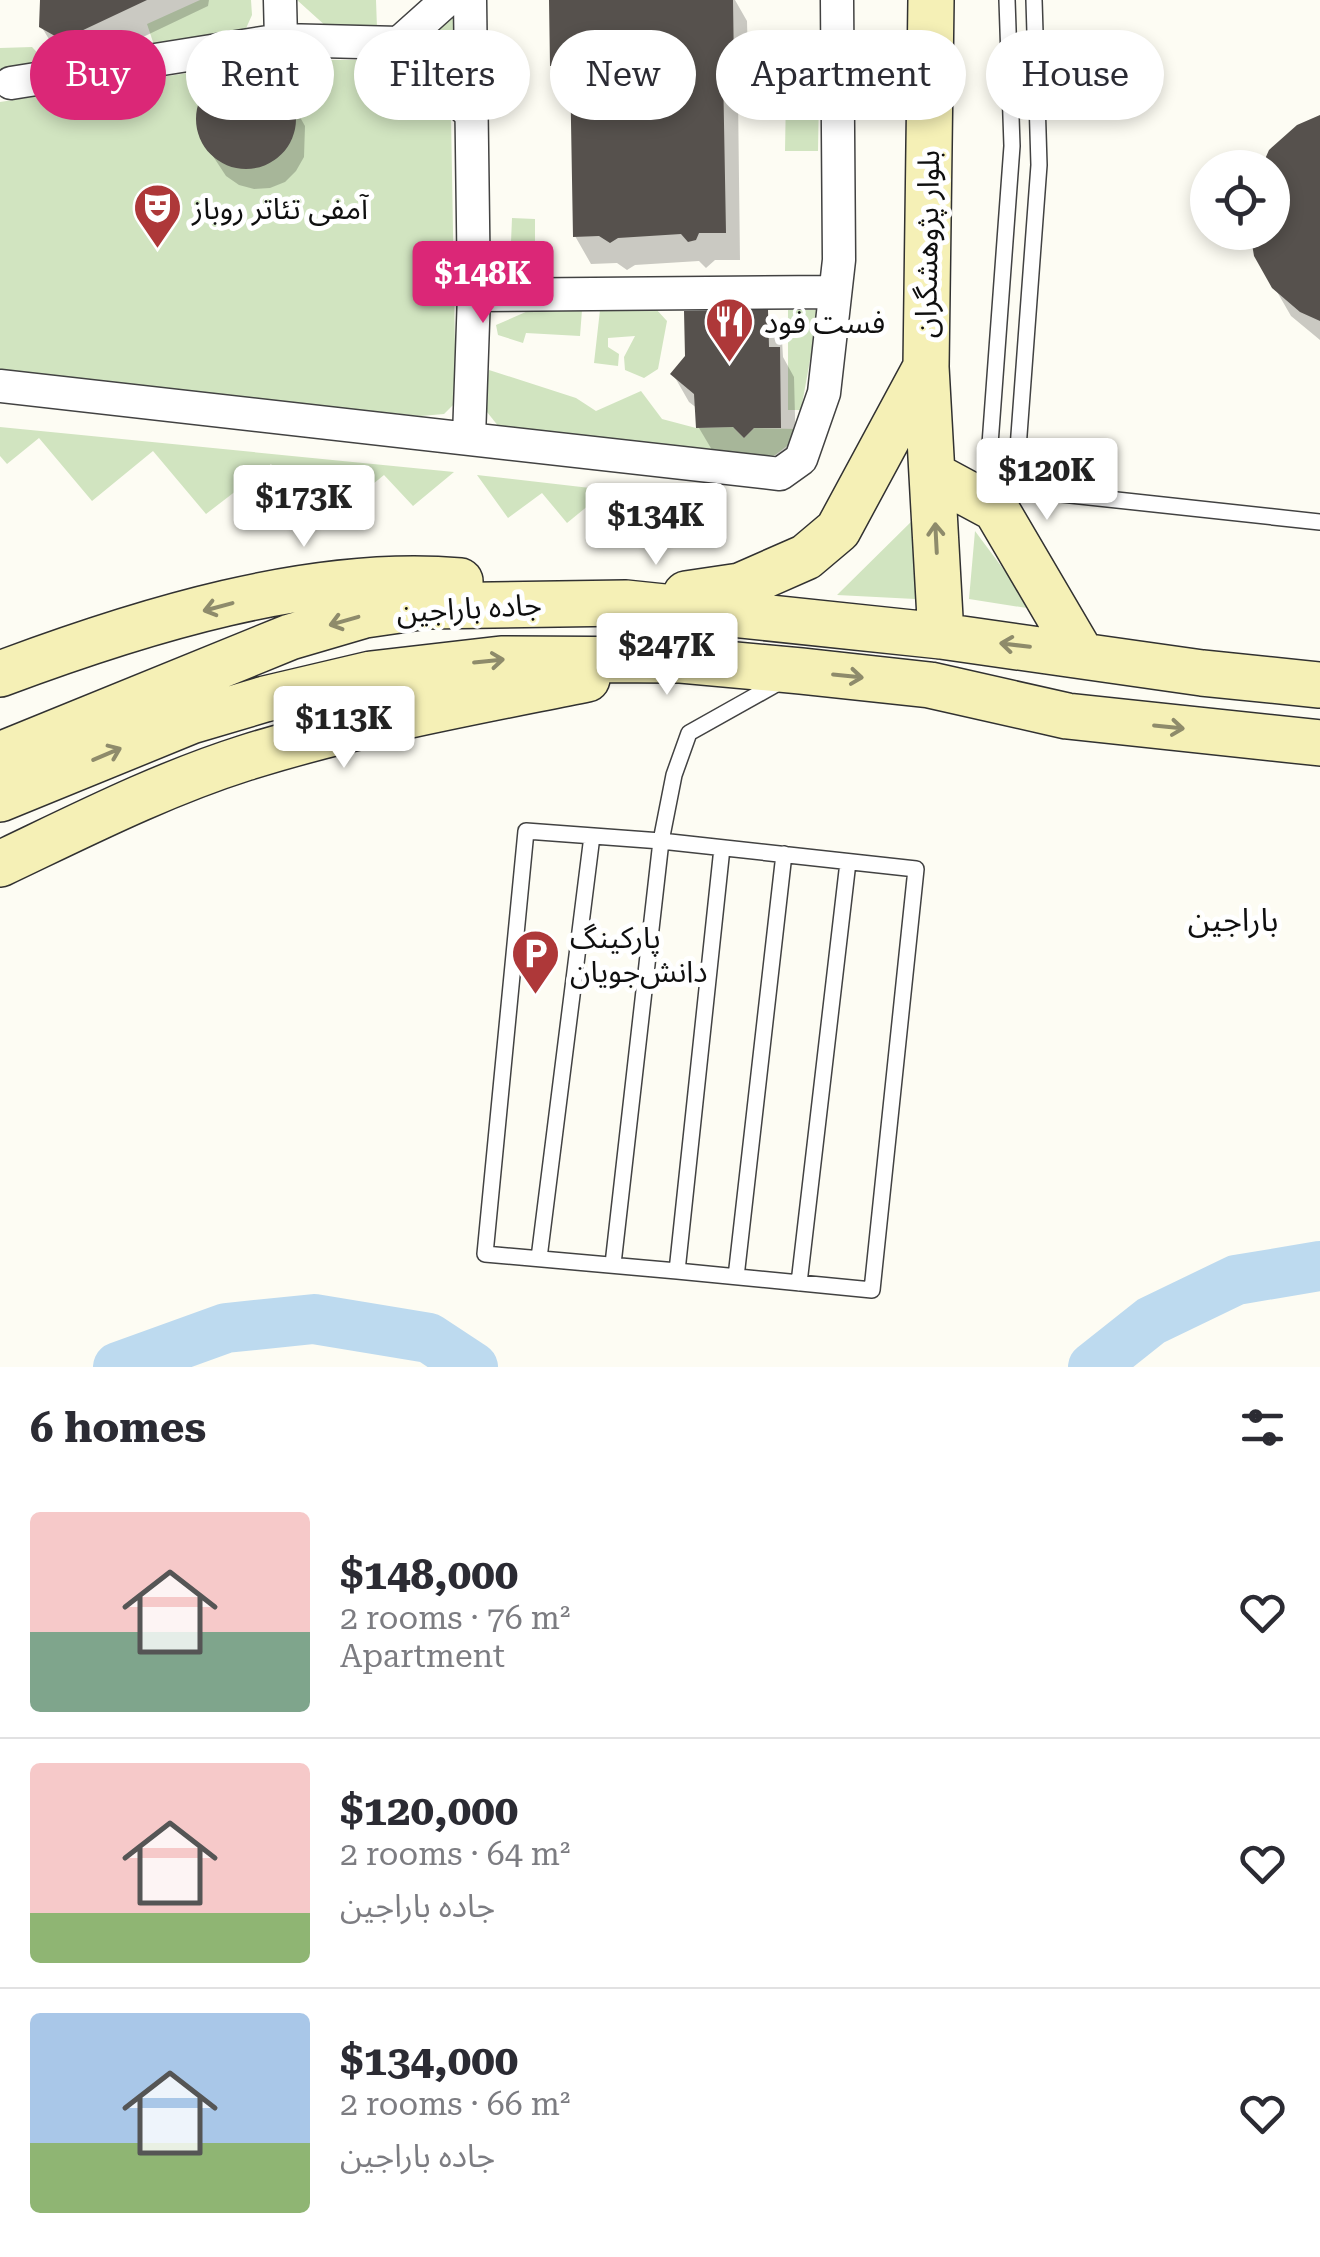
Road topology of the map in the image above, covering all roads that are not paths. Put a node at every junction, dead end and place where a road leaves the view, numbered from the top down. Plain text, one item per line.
1 (280, 0) edge
2 (447, 0) edge
3 (470, 0) edge
4 (837, 0) edge
5 (931, 0) edge
6 (1007, 0) edge
7 (1034, 0) edge
8 (281, 30) edge
9 (414, 30) edge
10 (471, 30) edge
11 (186, 55) edge
12 (11, 83) dead end
13 (472, 120) edge
14 (835, 292) junction
15 (474, 295) junction
16 (926, 367) junction
17 (0, 386) edge
18 (469, 437) junction
19 (933, 475) junction
20 (988, 485) junction
21 (1016, 489) junction
22 (1320, 522) edge
23 (626, 603) junction
24 (941, 636) junction
25 (1081, 654) junction
26 (681, 660) junction
27 (801, 671) junction
28 (0, 674) edge
29 (1320, 685) edge
30 (1320, 743) edge
31 (0, 755) edge
32 (0, 799) edge
33 (592, 836) junction
34 (661, 841) junction
35 (722, 848) junction
36 (784, 854) junction
37 (848, 862) junction
38 (0, 864) edge
39 (539, 1258) junction
40 (612, 1264) junction
41 (676, 1271) junction
42 (736, 1276) junction
43 (798, 1282) junction

1 - 8 street
2 - 9 street
3 - 10 street
4 - 14 street
5 - 16 main road, بلوار پژوهشگران
6 - 20 lane
7 - 21 lane
11 - 12 street
13 - 15 street
14 - 15 street
14 - 18 street
15 - 18 street
16 - 19 main road, بلوار پژوهشگران
16 - 23 main road
17 - 18 street
19 - 20 lane
24 -> 19 main road, بلوار پژوهشگران
19 - 25 main road
20 - 21 lane
21 - 22 lane
23 - 24 main road, جاده باراجین
23 -> 28 main road
23 -> 31 main road, جاده باراجین
25 -> 24 main road, جاده باراجین
25 - 29 main road, جاده باراجین
26 - 27 main road, جاده باراجین
32 -> 26 main road, جاده باراجین
26 - 38 main road
27 -> 30 main road, جاده باراجین
27 - 34 lane
33 - 34 lane
33 - 39 lane
33 - 39 lane
34 - 35 lane
34 - 40 lane
35 - 36 lane
35 - 41 lane
36 - 37 lane
36 - 42 lane
37 - 43 lane
37 - 43 lane
39 - 40 lane
40 - 41 lane
41 - 42 lane
42 - 43 lane

